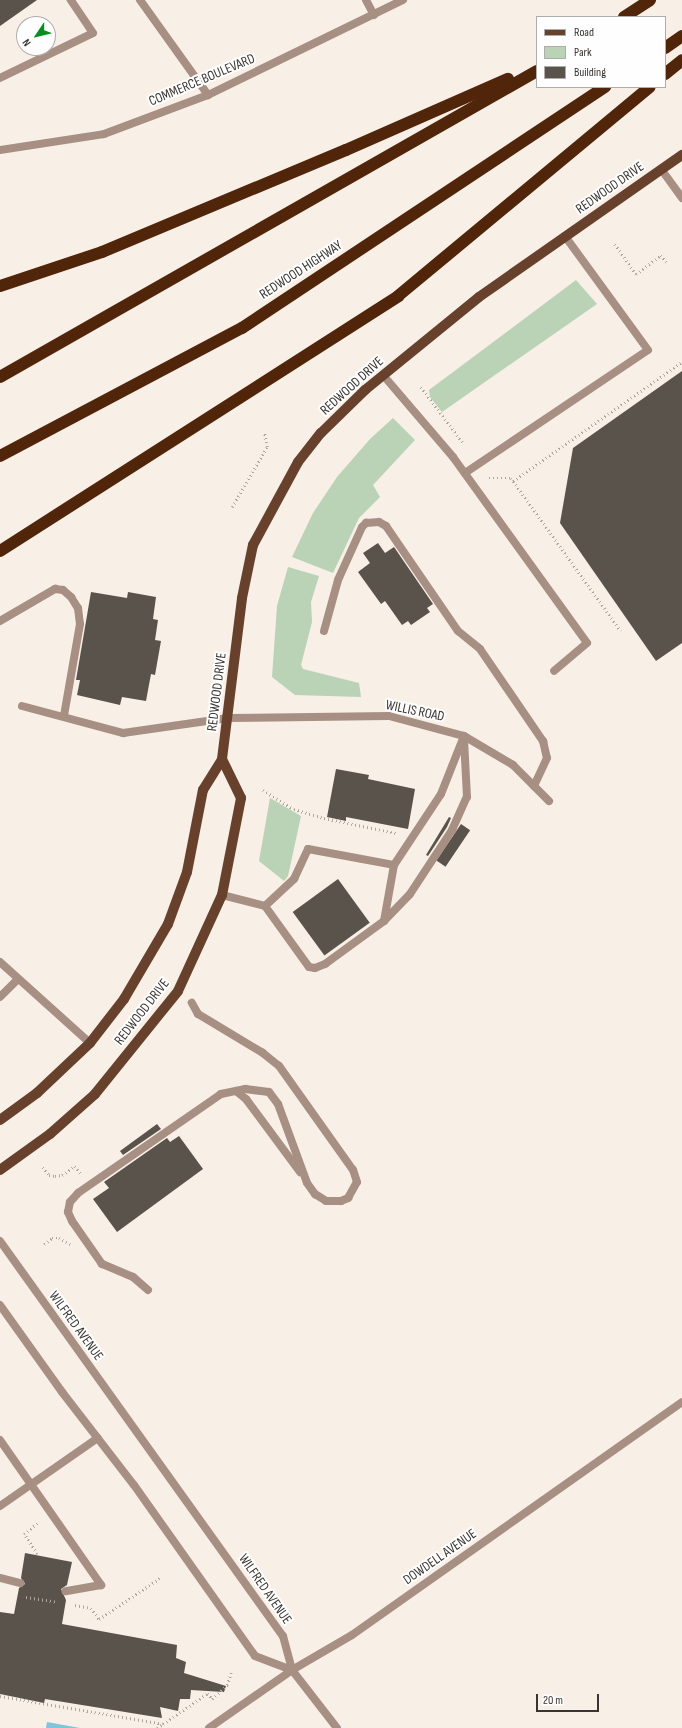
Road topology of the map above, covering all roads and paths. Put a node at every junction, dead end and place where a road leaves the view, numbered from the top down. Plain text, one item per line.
1 (71, 0) edge
2 (140, 0) edge
3 (366, 0) edge
4 (403, 0) edge
5 (650, 0) edge
6 (374, 15) junction
7 (626, 16) edge
8 (682, 36) edge
9 (666, 47) edge
10 (682, 60) edge
11 (536, 67) edge
12 (536, 72) edge
13 (666, 73) edge
14 (0, 78) edge
15 (603, 88) edge
16 (649, 88) edge
17 (208, 95) junction
18 (0, 150) edge
19 (682, 154) edge
20 (661, 169) junction
21 (682, 198) edge
22 (565, 236) junction
23 (615, 244) dead end
24 (666, 262) dead end
25 (0, 286) edge
26 (682, 362) edge
27 (383, 375) junction
28 (0, 377) edge
29 (421, 387) dead end
30 (264, 432) dead end
31 (465, 446) dead end
32 (0, 456) edge
33 (464, 473) junction
34 (489, 478) dead end
35 (513, 481) junction
36 (232, 508) dead end
37 (0, 551) edge
38 (0, 621) edge
39 (324, 631) dead end
40 (620, 631) dead end
41 (554, 671) dead end
42 (22, 706) dead end
43 (64, 716) junction
44 (228, 718) junction
45 (464, 736) junction
46 (222, 759) junction
47 (534, 786) junction
48 (263, 790) dead end
49 (550, 801) dead end
50 (396, 833) dead end
51 (394, 865) junction
52 (222, 895) junction
53 (265, 906) junction
54 (384, 921) junction
55 (0, 962) edge
56 (18, 979) junction
57 (0, 997) edge
58 (192, 1003) dead end
59 (90, 1043) junction
60 (236, 1091) junction
61 (0, 1120) edge
62 (43, 1167) dead end
63 (0, 1170) edge
64 (307, 1182) junction
65 (89, 1185) junction
66 (0, 1241) edge
67 (148, 1290) dead end
68 (0, 1304) edge
69 (682, 1402) edge
70 (98, 1438) junction
71 (0, 1440) edge
72 (31, 1485) junction
73 (0, 1506) edge
74 (35, 1516) dead end
75 (37, 1554) dead end
76 (0, 1578) edge
77 (20, 1583) dead end
78 (66, 1592) dead end
79 (292, 1670) junction
80 (231, 1673) dead end
81 (0, 1696) edge
82 (163, 1724) junction
83 (157, 1728) edge
84 (209, 1728) edge
85 (337, 1728) edge

1 - 14 street
2 - 17 street
3 - 6 street
4 - 6 street, COMMERCE BOULEVARD
5 - 7 highway
6 - 17 street, COMMERCE BOULEVARD
8 - 9 highway
10 - 13 highway
11 - 25 highway
12 - 28 highway
15 - 32 highway, REDWOOD HIGHWAY
16 - 37 highway
17 - 18 street, COMMERCE BOULEVARD
19 - 20 main road, REDWOOD DRIVE
20 - 21 street
20 - 22 main road, REDWOOD DRIVE
22 - 27 main road, REDWOOD DRIVE
22 - 33 street
23 - 24 path
26 - 35 path
27 - 33 street
27 - 44 main road, REDWOOD DRIVE
29 - 31 path
30 - 36 path
33 - 41 street
34 - 35 path
35 - 40 path
38 - 43 street
39 - 47 street
42 - 43 street, WILLIS ROAD
43 - 44 street, WILLIS ROAD
44 - 45 street, WILLIS ROAD
44 - 46 main road, REDWOOD DRIVE
45 - 47 street, WILLIS ROAD
45 - 51 street
45 - 54 street
46 - 52 main road, REDWOOD DRIVE
46 - 59 main road, REDWOOD DRIVE
47 - 49 street, WILLIS ROAD
48 - 50 path
51 - 53 street
51 - 54 street
52 - 53 street
52 - 63 main road, REDWOOD DRIVE
53 - 54 street
55 - 56 street
56 - 57 street
56 - 59 street
58 - 64 street
59 - 61 main road, REDWOOD DRIVE
60 - 64 street
60 - 64 street
60 - 65 street
62 - 65 path
65 - 67 street
66 - 79 street, WILFRED AVENUE
68 - 70 street
69 - 79 street, DOWDELL AVENUE
70 - 72 street
70 - 79 street
71 - 72 street
72 - 73 street
72 - 78 street
74 - 75 path
76 - 77 street
79 - 84 street, DOWDELL AVENUE
79 - 85 street
80 - 82 path
81 - 82 path
82 - 83 path

